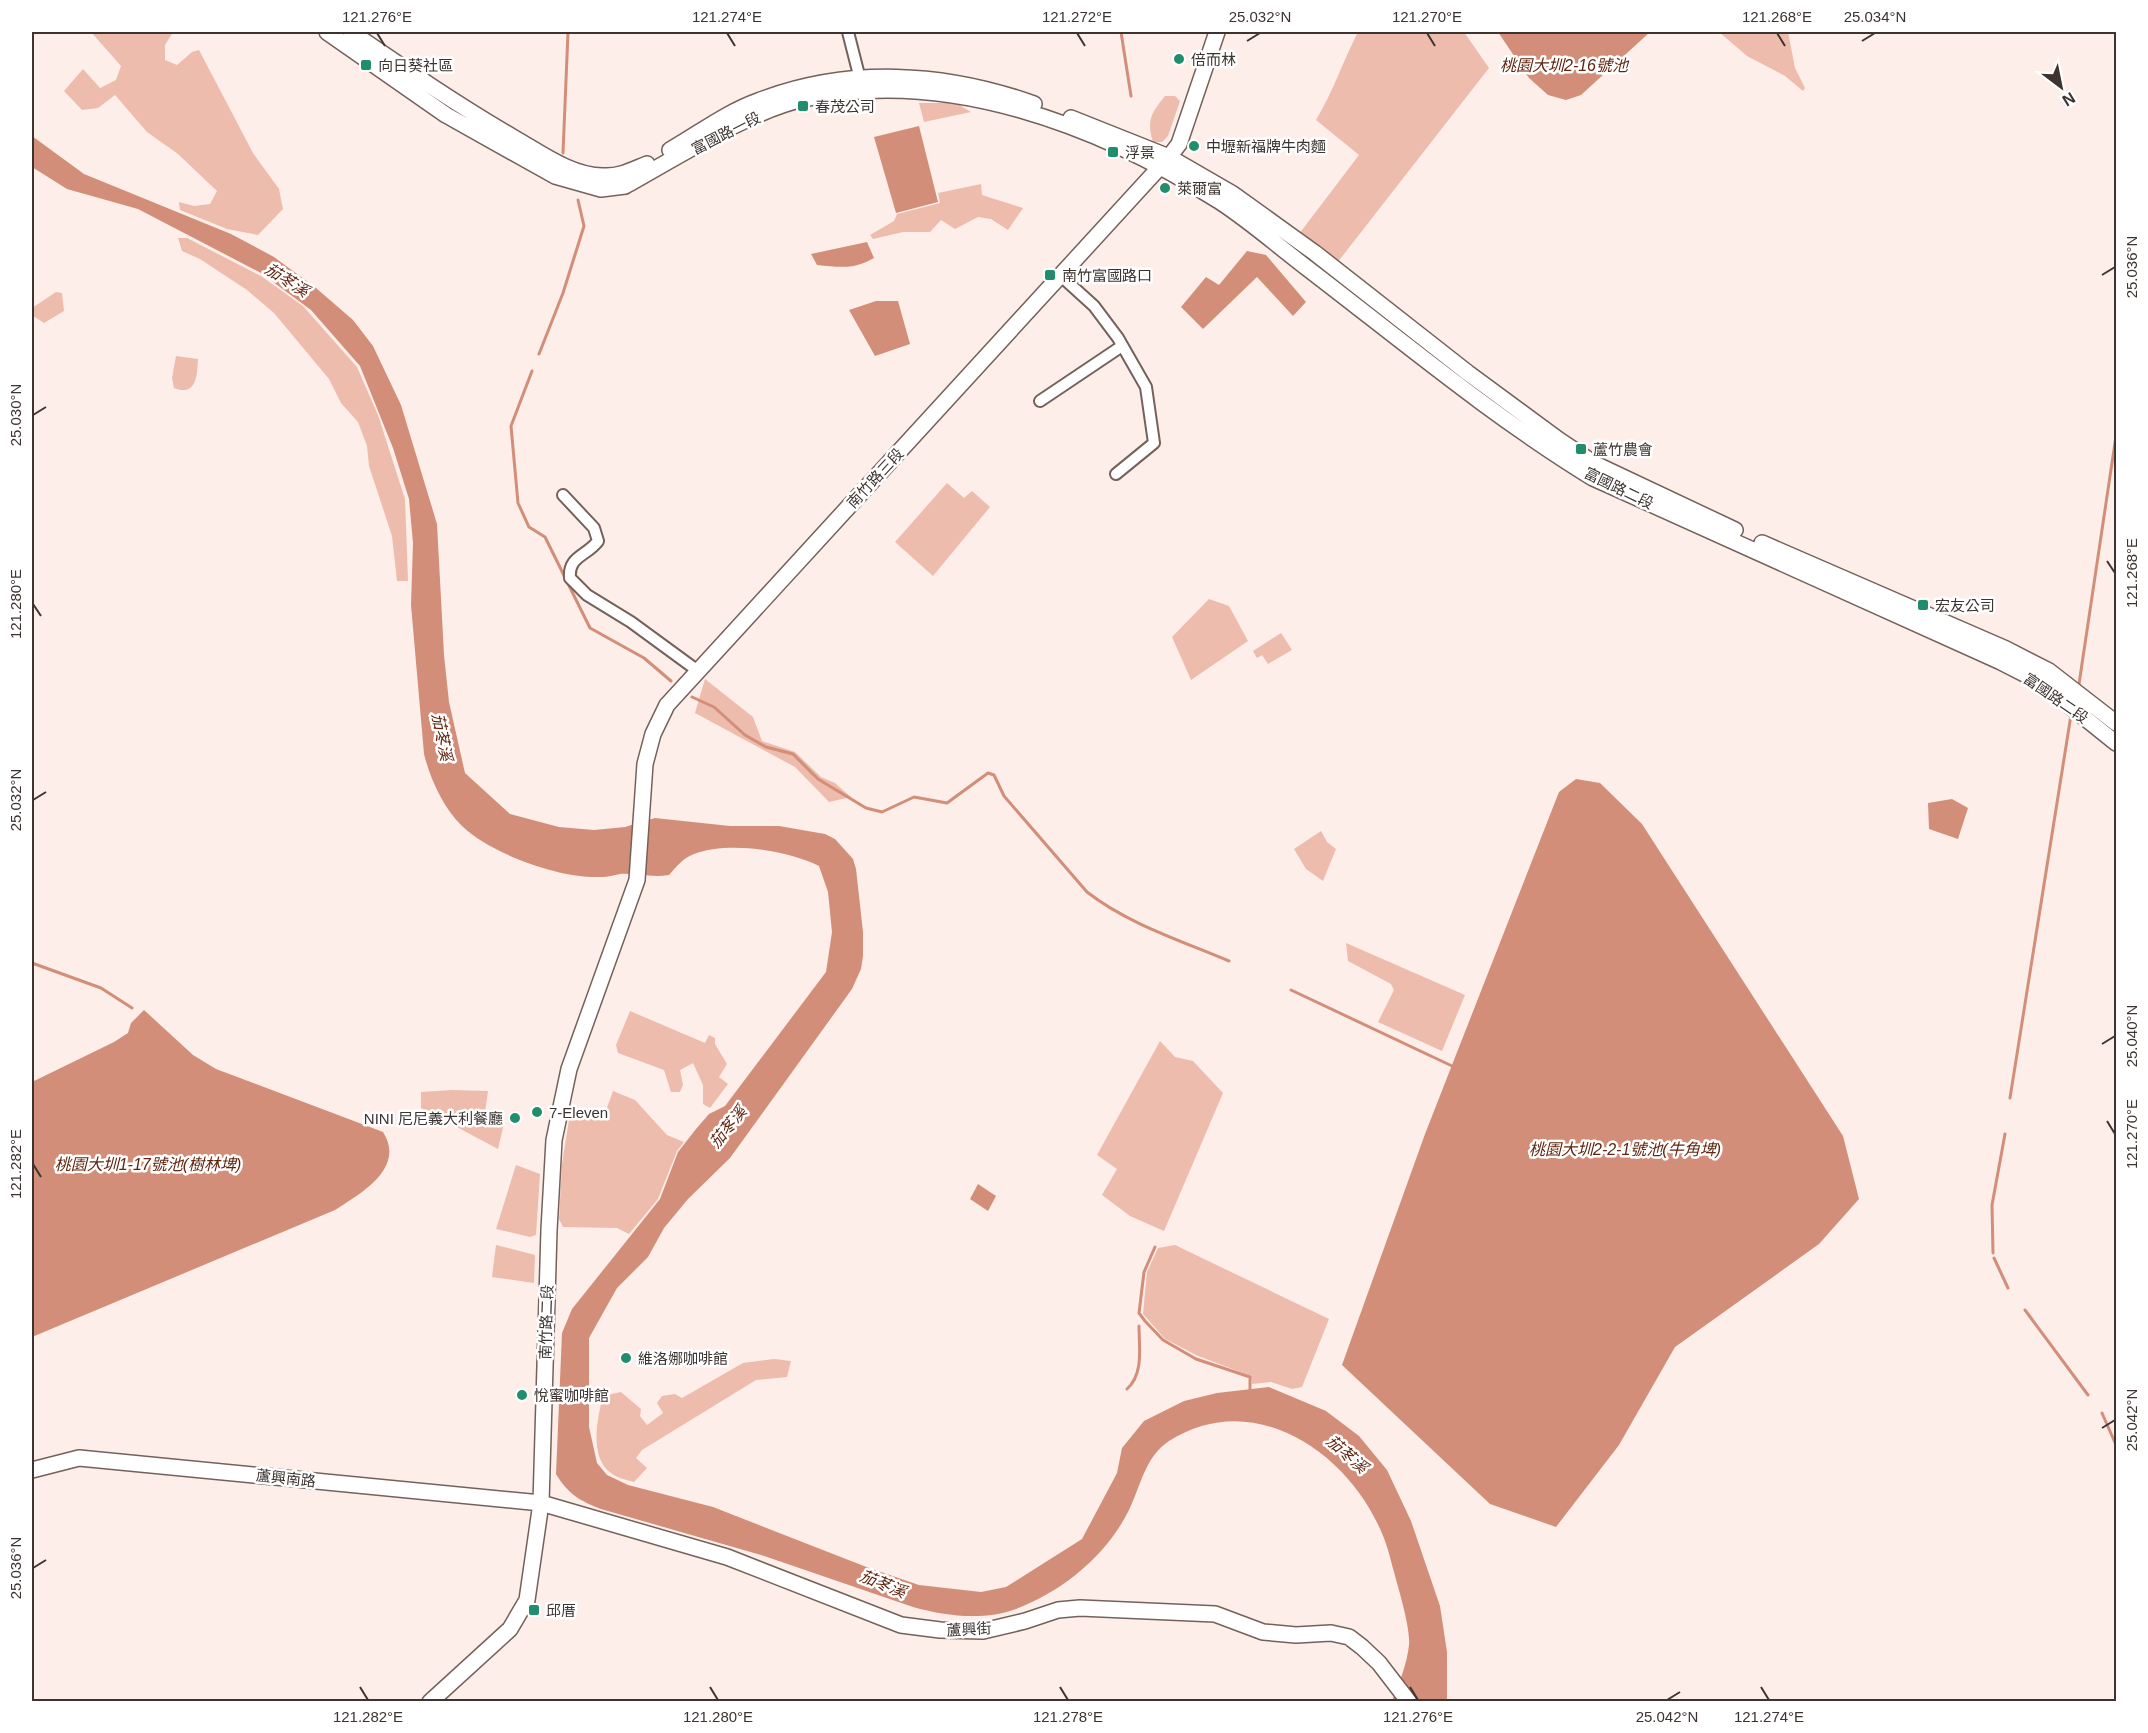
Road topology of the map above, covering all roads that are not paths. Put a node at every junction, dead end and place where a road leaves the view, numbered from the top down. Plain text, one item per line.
1 (327, 32) edge
2 (351, 32) edge
3 (848, 32) edge
4 (1217, 32) edge
5 (862, 76) junction
6 (861, 92) junction
7 (1165, 162) junction
8 (1061, 276) junction
9 (1122, 346) junction
10 (1040, 401) dead end
11 (1116, 474) dead end
12 (563, 495) dead end
13 (698, 671) junction
14 (2116, 723) edge
15 (2116, 742) edge
16 (627, 913) joint
17 (32, 1470) edge
18 (541, 1503) junction
19 (430, 1701) edge
20 (1409, 1701) edge

1 - 6 street, 富國路一段
2 - 5 street, 富國路一段
3 - 5 street
4 - 7 street, 南竹路三段
5 - 6 street
5 - 7 street, 富國路一段
6 - 7 street, 富國路一段
7 - 8 street, 南竹路三段
7 - 14 street, 富國路二段
7 - 15 street, 富國路二段
8 - 9 street
8 - 13 street, 南竹路三段
9 - 10 street
9 - 11 street
12 - 13 street
13 - 16 street, 南竹路三段
16 - 18 street, 南竹路二段
17 - 18 street, 蘆興南路
18 - 19 street, 南竹路二段
18 - 20 street, 蘆興街

